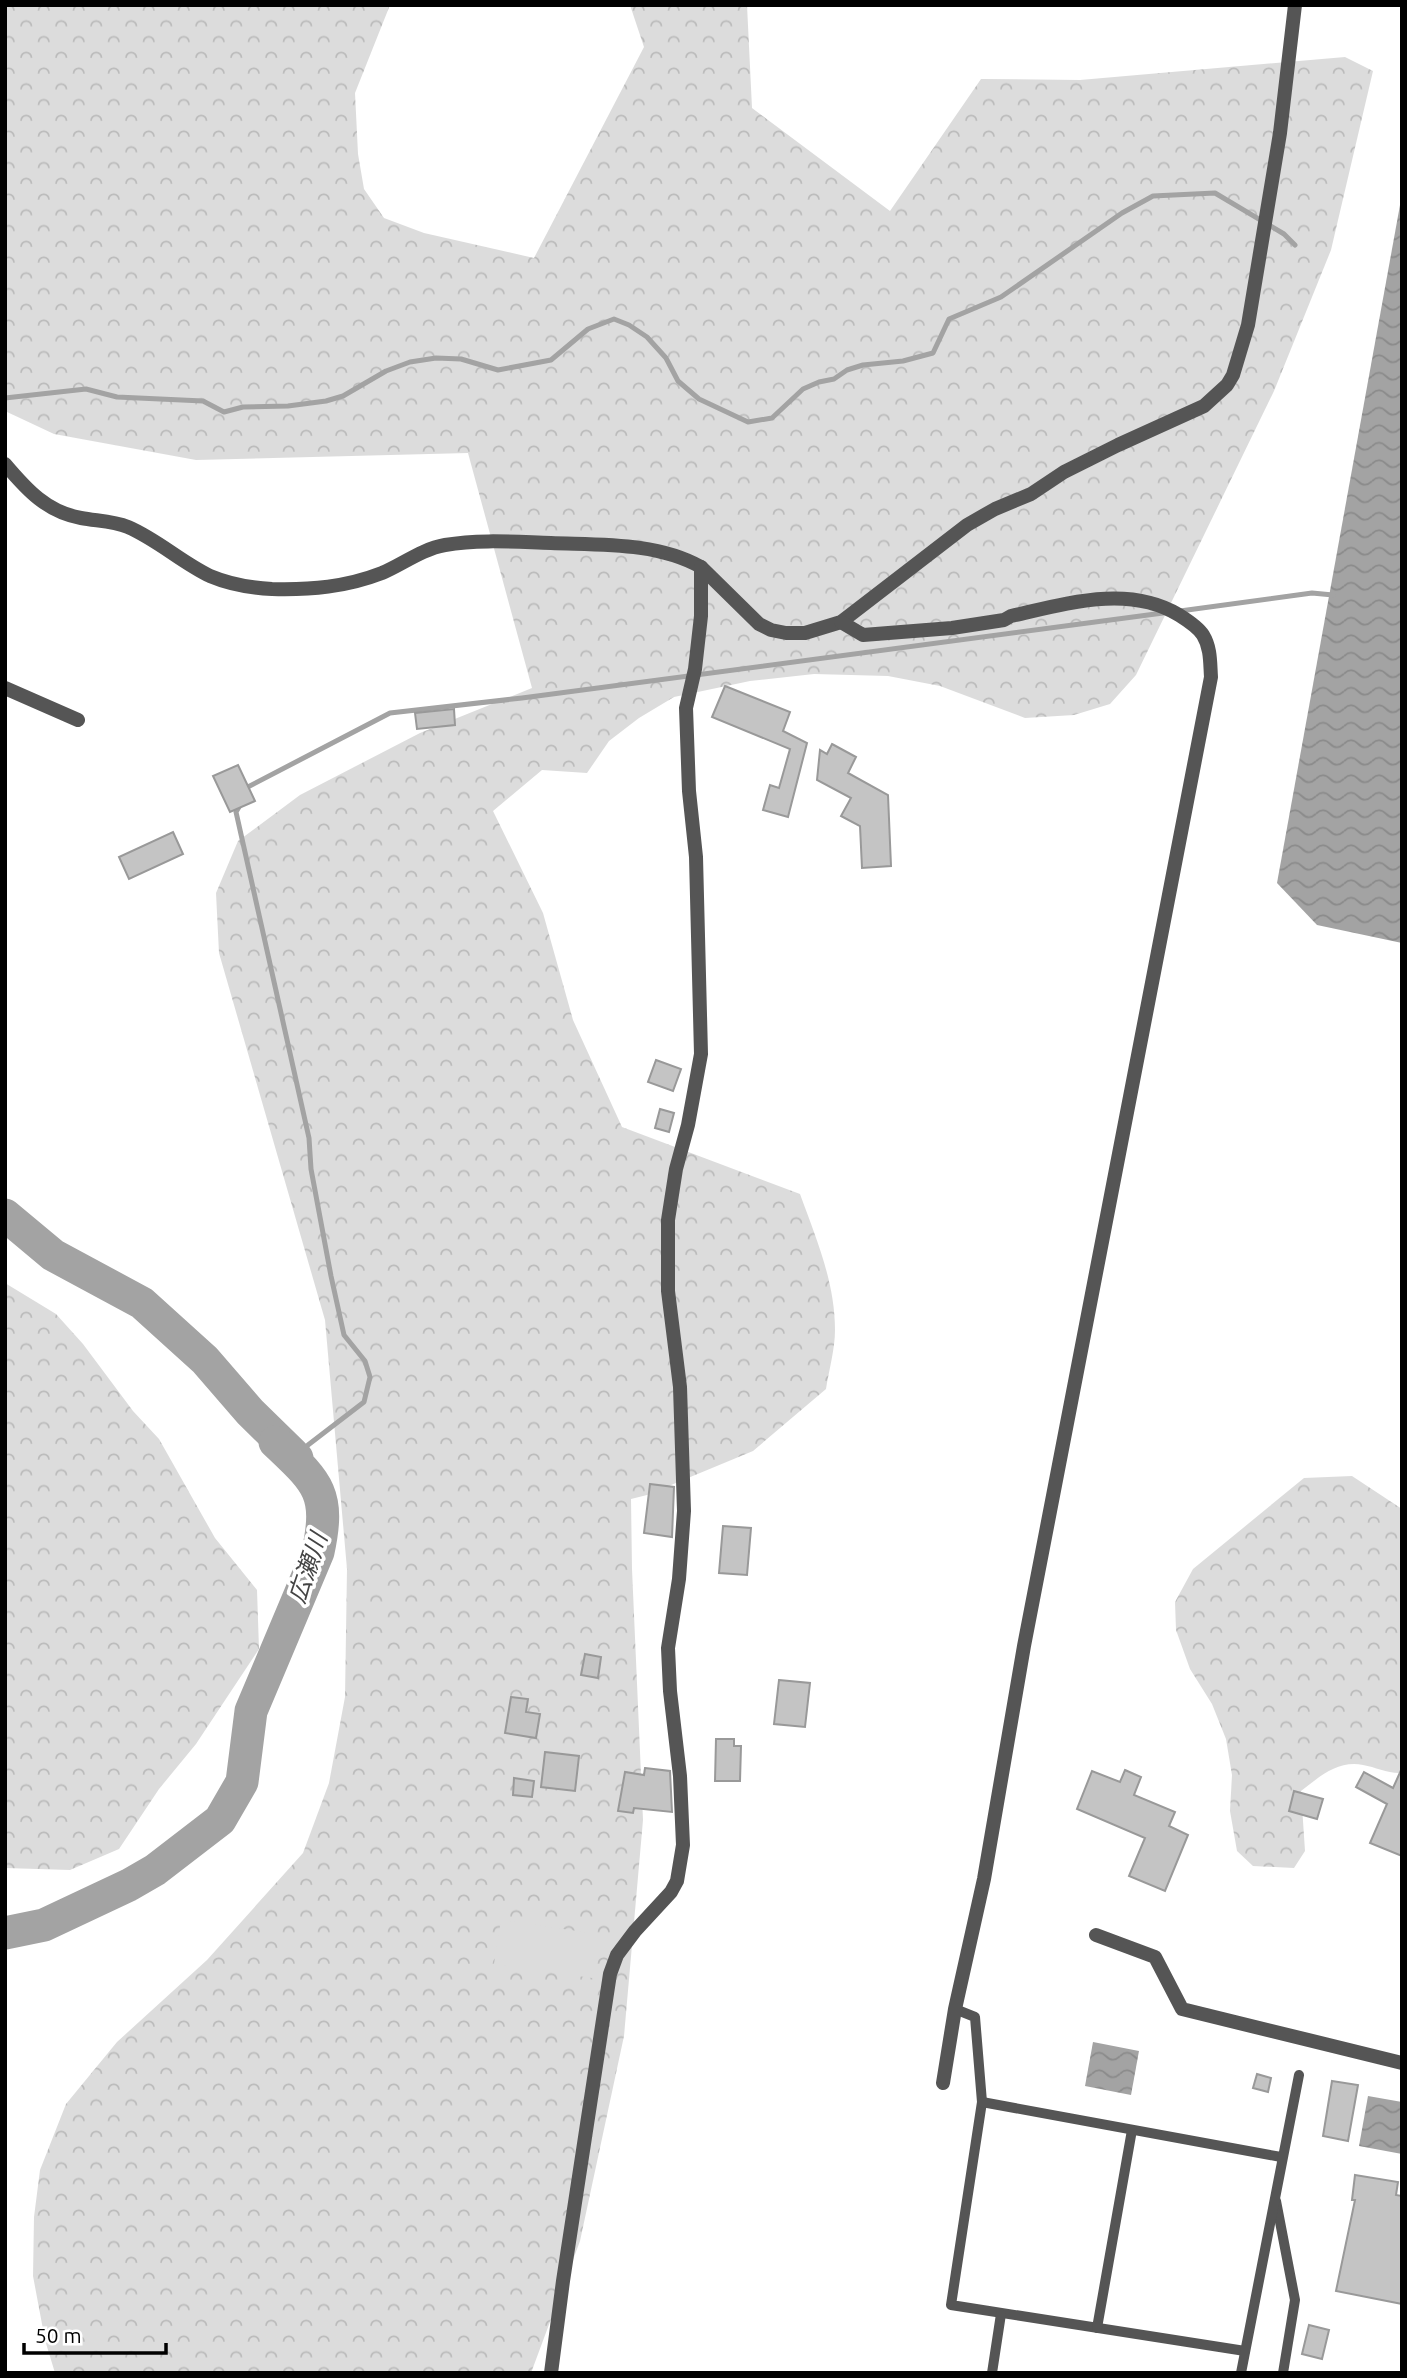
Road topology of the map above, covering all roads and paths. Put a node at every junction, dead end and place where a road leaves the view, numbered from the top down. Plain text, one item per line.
1 (1296, 5) edge
2 (5, 464) edge
3 (701, 567) junction
4 (841, 622) junction
5 (5, 688) edge
6 (78, 720) dead end
7 (1096, 1935) dead end
8 (955, 2009) junction
9 (1402, 2063) edge
10 (1299, 2075) dead end
11 (943, 2083) dead end
12 (982, 2102) junction
13 (1132, 2130) junction
14 (1282, 2158) junction
15 (1275, 2194) junction
16 (1001, 2314) junction
17 (1097, 2329) junction
18 (1245, 2351) junction
19 (551, 2373) edge
20 (992, 2373) edge
21 (1241, 2373) edge
22 (1283, 2373) edge

1 - 4 street
2 - 3 street
3 - 4 street
3 - 19 street
4 - 8 street
5 - 6 street
7 - 9 street
8 - 11 street
8 - 12 lane
10 - 14 lane
12 - 13 lane
12 - 16 lane
13 - 14 lane
13 - 17 lane
14 - 15 lane
15 - 18 lane
15 - 22 lane
16 - 17 lane
16 - 20 lane
17 - 18 lane
18 - 21 lane

